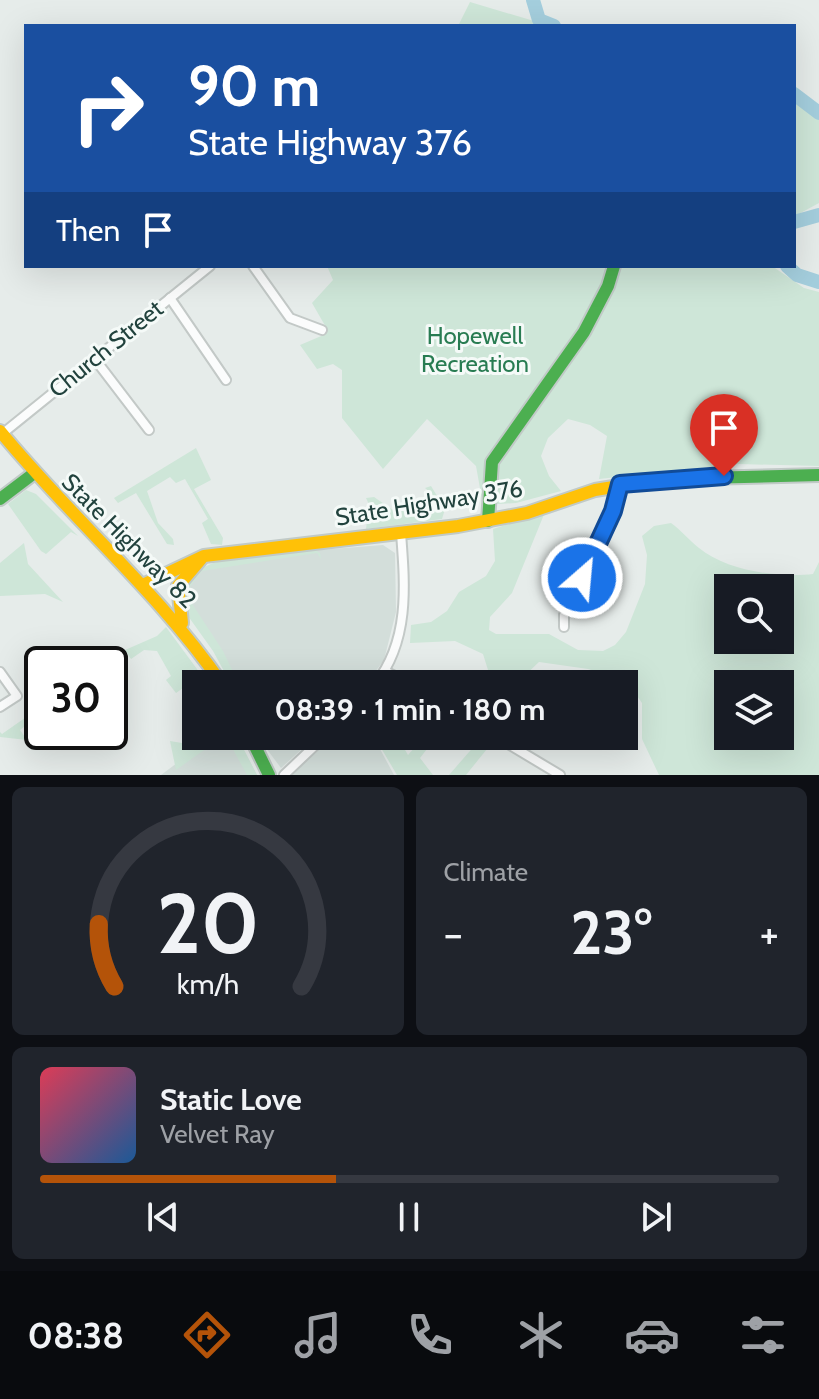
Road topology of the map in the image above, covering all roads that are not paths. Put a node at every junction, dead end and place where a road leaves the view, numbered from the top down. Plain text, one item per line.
1 (208, 268) edge
2 (254, 268) edge
3 (613, 268) edge
4 (170, 298) junction
5 (322, 330) dead end
6 (94, 358) junction
7 (226, 380) dead end
8 (149, 430) dead end
9 (1, 433) edge
10 (33, 474) junction
11 (819, 475) edge
12 (620, 484) junction
13 (0, 499) edge
14 (488, 521) junction
15 (401, 533) junction
16 (204, 556) junction
17 (145, 584) junction
18 (182, 626) junction
19 (564, 627) dead end
20 (212, 670) edge
21 (385, 670) edge
22 (0, 672) edge
23 (0, 707) edge
24 (257, 750) edge
25 (310, 750) edge
26 (518, 750) edge
27 (269, 775) edge
28 (284, 775) edge
29 (560, 775) edge

1 - 4 street, Church Street
2 - 5 street
3 - 14 main road
4 - 6 street, Church Street
4 - 7 street
6 - 8 street
6 - 9 street, Church Street
9 - 10 main road, State Highway 82
10 - 13 main road
10 - 17 main road, State Highway 82
11 - 12 main road, State Highway 376
12 - 14 main road, State Highway 376
12 - 19 street
14 - 15 main road, State Highway 376
15 - 16 main road, State Highway 376
15 - 21 street
16 - 17 main road, State Highway 376
16 - 18 main road
17 - 18 main road, State Highway 82
18 - 20 main road, State Highway 82
22 - 23 street
24 - 27 main road
25 - 28 street
26 - 29 street

